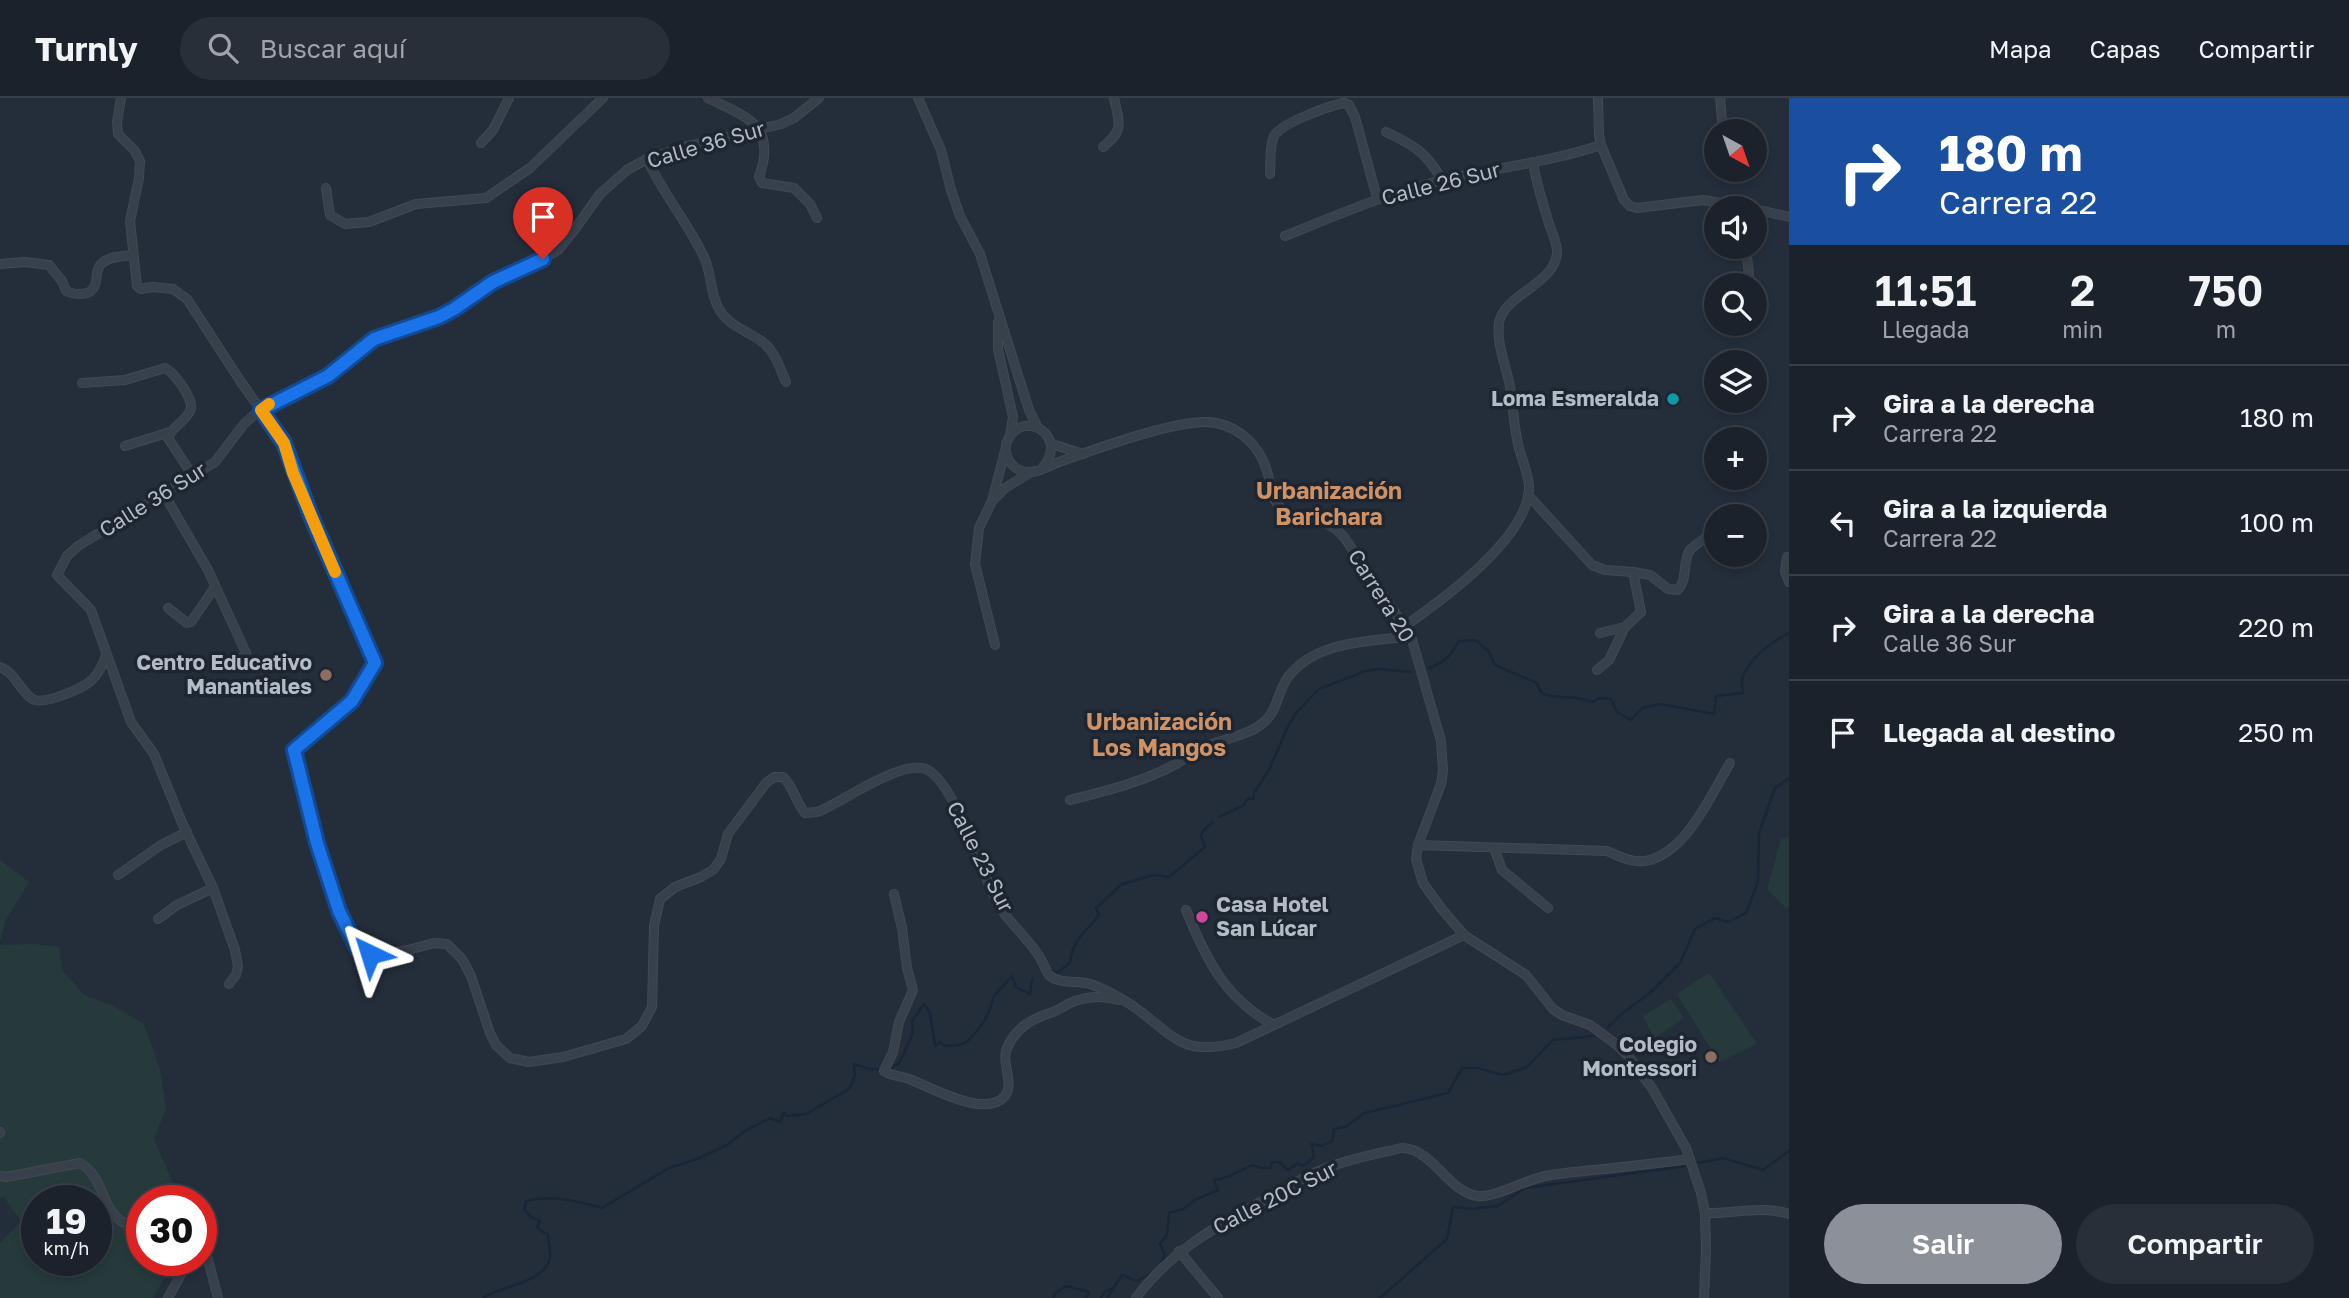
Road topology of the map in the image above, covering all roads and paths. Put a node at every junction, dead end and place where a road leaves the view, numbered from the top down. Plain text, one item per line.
1 (121, 98) edge
2 (509, 98) edge
3 (603, 98) edge
4 (708, 98) edge
5 (819, 98) edge
6 (918, 98) edge
7 (1114, 98) edge
8 (1598, 98) edge
9 (1720, 98) edge
10 (1722, 119) edge
11 (760, 130) junction
12 (1386, 132) dead end
13 (481, 143) dead end
14 (1601, 145) junction
15 (1103, 147) dead end
16 (647, 159) junction
17 (1533, 162) junction
18 (1270, 174) dead end
19 (1442, 180) junction
20 (326, 188) dead end
21 (1377, 198) junction
22 (1704, 200) edge
23 (1767, 212) edge
24 (1789, 217) edge
25 (817, 218) dead end
26 (1285, 236) dead end
27 (134, 255) junction
28 (0, 264) edge
29 (998, 315) junction
30 (786, 382) dead end
31 (82, 383) dead end
32 (261, 410) junction
33 (1038, 428) junction
34 (170, 432) junction
35 (1010, 436) junction
36 (1052, 444) junction
37 (125, 446) dead end
38 (1006, 448) junction
39 (1083, 454) junction
40 (1043, 467) junction
41 (1031, 472) junction
42 (193, 476) junction
43 (164, 494) junction
44 (1528, 495) junction
45 (992, 501) junction
46 (1704, 539) dead end
47 (1787, 557) dead end
48 (1633, 572) junction
49 (1789, 582) edge
50 (215, 587) junction
51 (169, 608) dead end
52 (1405, 626) junction
53 (1625, 627) junction
54 (1600, 633) dead end
55 (1411, 636) junction
56 (995, 645) dead end
57 (106, 655) junction
58 (230, 659) dead end
59 (0, 667) edge
60 (1597, 670) dead end
61 (1730, 763) dead end
62 (1070, 800) dead end
63 (187, 832) junction
64 (1418, 845) junction
65 (1494, 848) junction
66 (118, 875) dead end
67 (213, 887) junction
68 (894, 894) dead end
69 (1548, 908) dead end
70 (1186, 910) dead end
71 (158, 919) dead end
72 (1464, 935) junction
73 (229, 984) dead end
74 (1126, 1001) junction
75 (1274, 1024) junction
76 (1690, 1159) junction
77 (0, 1176) edge
78 (1704, 1213) junction
79 (1789, 1214) edge
80 (126, 1223) edge
81 (1180, 1251) junction
82 (181, 1276) edge
83 (212, 1276) edge
84 (169, 1298) edge
85 (218, 1298) edge
86 (1136, 1298) edge
87 (1219, 1298) edge
88 (1704, 1298) edge

1 - 27 street
2 - 13 street
3 - 20 street
4 - 11 street
5 - 11 street, Calle 36 Sur
6 - 29 street
7 - 15 street
8 - 14 street
9 - 10 street
11 - 16 street, Calle 36 Sur
11 - 25 street
12 - 19 street
14 - 17 street, Calle 26 Sur
14 - 22 street
16 - 30 street
16 - 32 street, Calle 36 Sur
17 - 19 street, Calle 26 Sur
17 - 44 street
18 - 21 street
19 - 21 street, Calle 26 Sur
21 - 26 street, Calle 26 Sur
23 - 24 street
27 - 28 street
27 - 32 street
29 - 33 street
29 - 35 street
31 - 34 street
32 - 42 street, Calle 36 Sur
32 - 74 street, Calle 23 Sur
33 - 35 street
33 - 36 street
34 - 37 street
34 - 42 street
35 - 38 street
36 - 39 street
36 - 40 street
38 - 41 street
38 - 45 street
39 - 40 street, Carrera 20
39 - 52 street, Carrera 20
40 - 41 street
41 - 45 street
42 - 43 street, Calle 36 Sur
43 - 50 street
43 - 57 street, Calle 36 Sur
44 - 48 street
44 - 52 street
45 - 56 street
46 - 48 street
47 - 49 street
48 - 53 street
50 - 51 street
50 - 58 street
52 - 55 street, Carrera 20
53 - 54 street
53 - 60 street
55 - 62 street
55 - 64 street, Carrera 20
57 - 59 street
57 - 63 street
61 - 65 street
63 - 66 street
63 - 67 street
64 - 65 street
64 - 72 street, Carrera 20
65 - 69 street
67 - 71 street
67 - 73 street
68 - 74 street
70 - 75 street
72 - 75 street, Calle 23 Sur
72 - 76 street, Carrera 20
74 - 75 street, Calle 23 Sur
76 - 78 street, Carrera 20
76 - 81 street, Calle 20C Sur
77 - 80 street
78 - 79 street
78 - 88 street, Carrera 20
81 - 86 street
81 - 87 street
82 - 84 street
83 - 85 street

